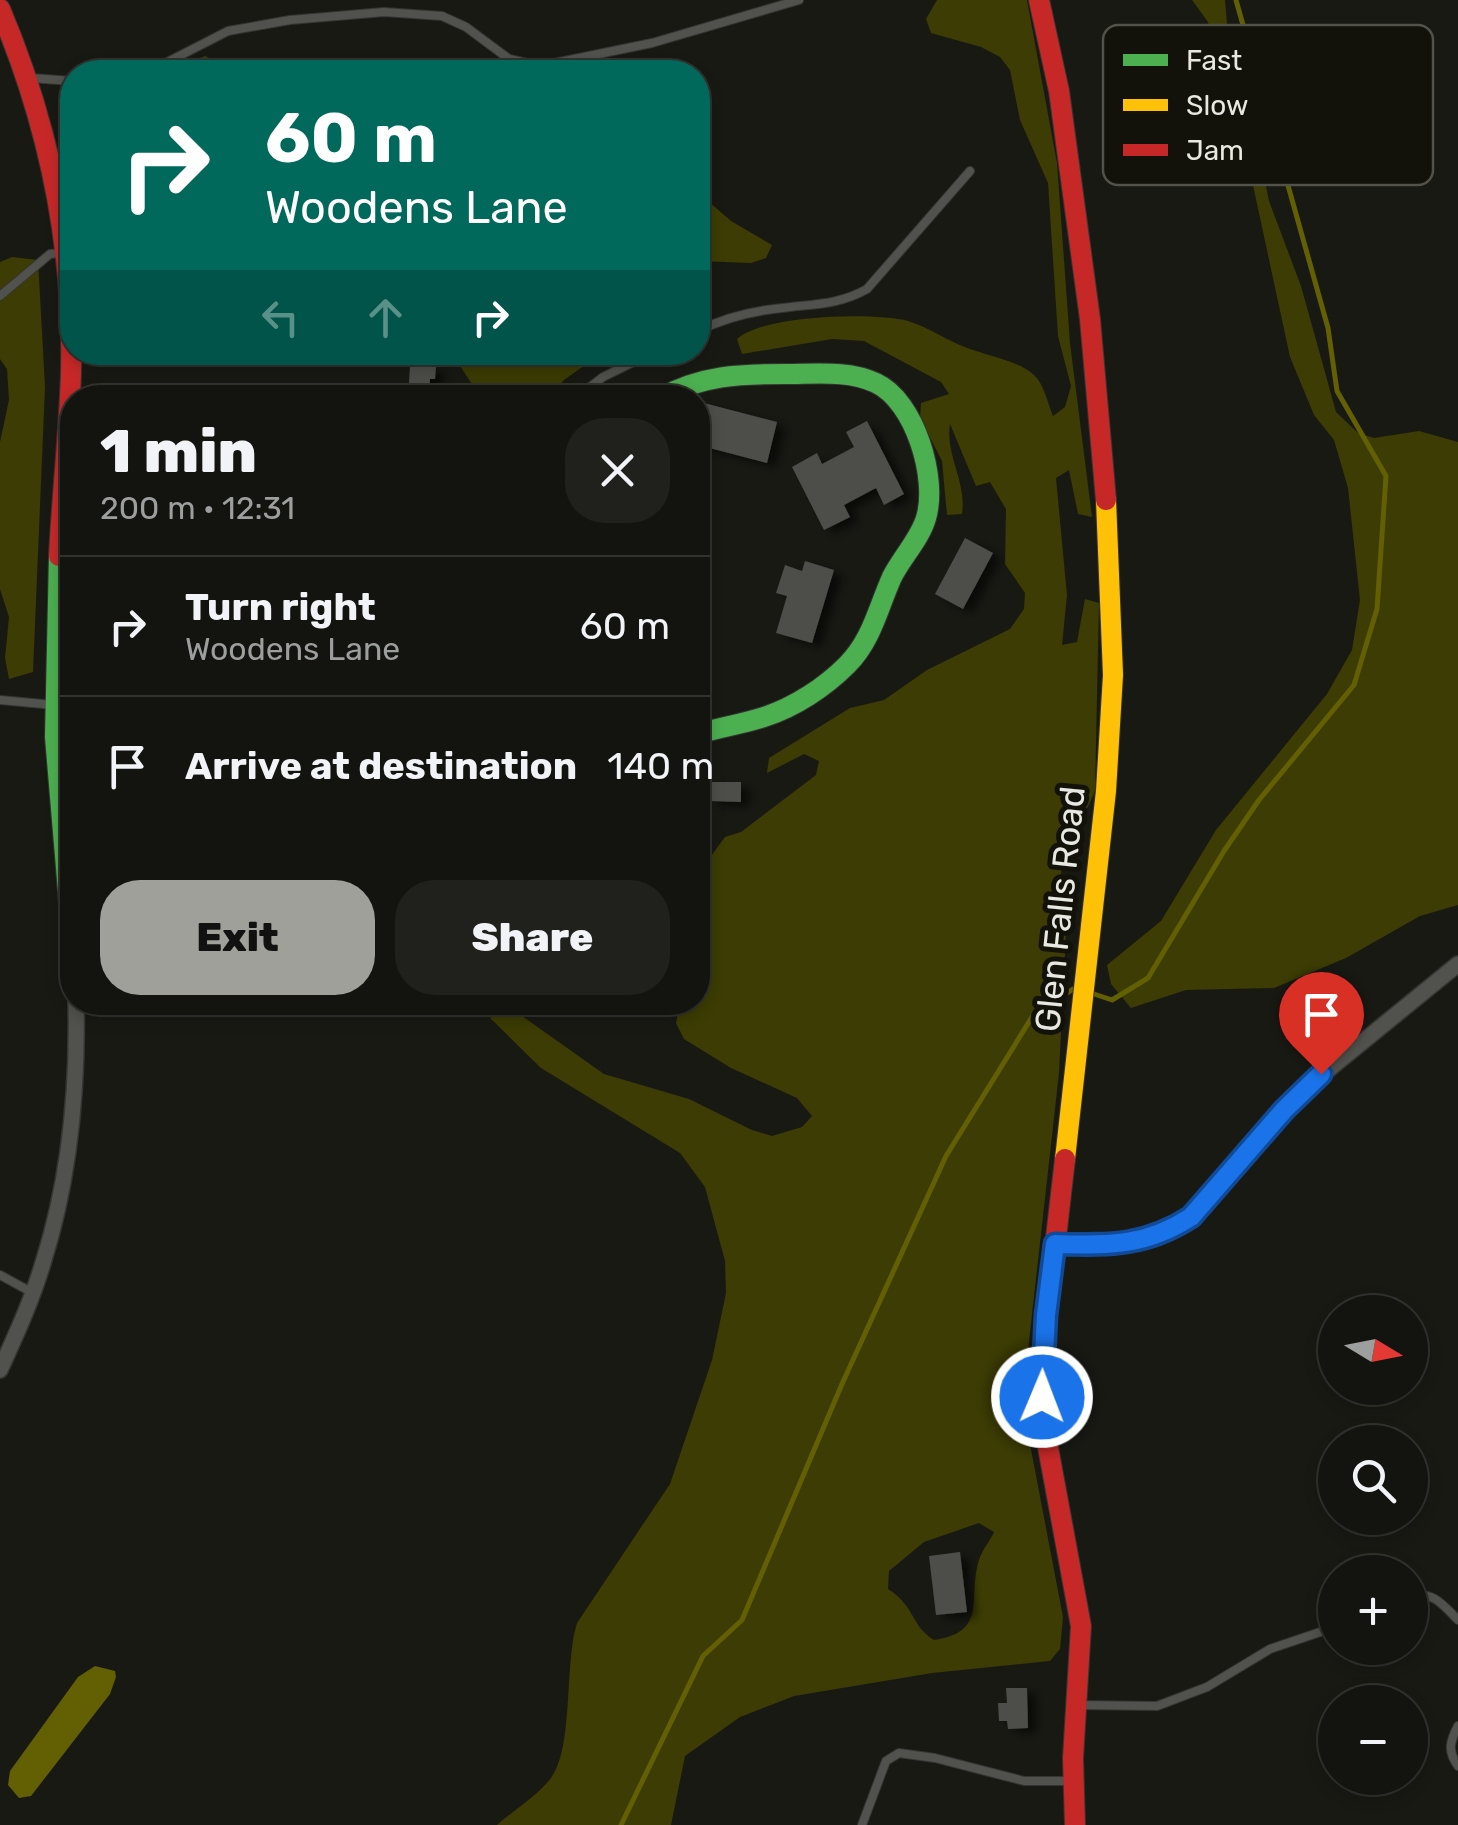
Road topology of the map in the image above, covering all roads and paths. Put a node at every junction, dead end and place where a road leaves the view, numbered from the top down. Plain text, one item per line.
1 (799, 0) edge
2 (1040, 0) edge
3 (0, 9) edge
4 (171, 60) edge
5 (514, 60) edge
6 (569, 60) edge
7 (27, 77) junction
8 (60, 80) edge
9 (970, 172) dead end
10 (60, 217) edge
11 (60, 253) edge
12 (0, 296) edge
13 (710, 327) edge
14 (627, 365) edge
15 (593, 385) edge
16 (681, 385) edge
17 (60, 683) edge
18 (0, 700) edge
19 (54, 704) junction
20 (710, 731) edge
21 (60, 760) edge
22 (1458, 964) edge
23 (76, 1015) edge
24 (1055, 1244) junction
25 (0, 1276) edge
26 (32, 1293) junction
27 (0, 1370) edge
28 (1428, 1596) edge
29 (1458, 1620) edge
30 (1318, 1633) edge
31 (1076, 1704) junction
32 (1458, 1726) edge
33 (1458, 1766) edge
34 (1074, 1782) junction
35 (862, 1825) edge
36 (1075, 1825) edge

1 - 6 lane
2 - 24 street, Glen Falls Road
3 - 7 street
4 - 5 lane
7 - 8 lane
7 - 10 street
9 - 13 lane
11 - 12 lane
14 - 15 lane
16 - 20 street
17 - 19 street
18 - 19 lane
19 - 21 street
22 - 24 street
23 - 26 street
24 - 31 street, Glen Falls Road
25 - 26 lane
26 - 27 street
28 - 29 lane
30 - 31 lane
31 - 34 street, Glen Falls Road
32 - 33 lane
34 - 35 lane
34 - 36 street, Glen Falls Road

